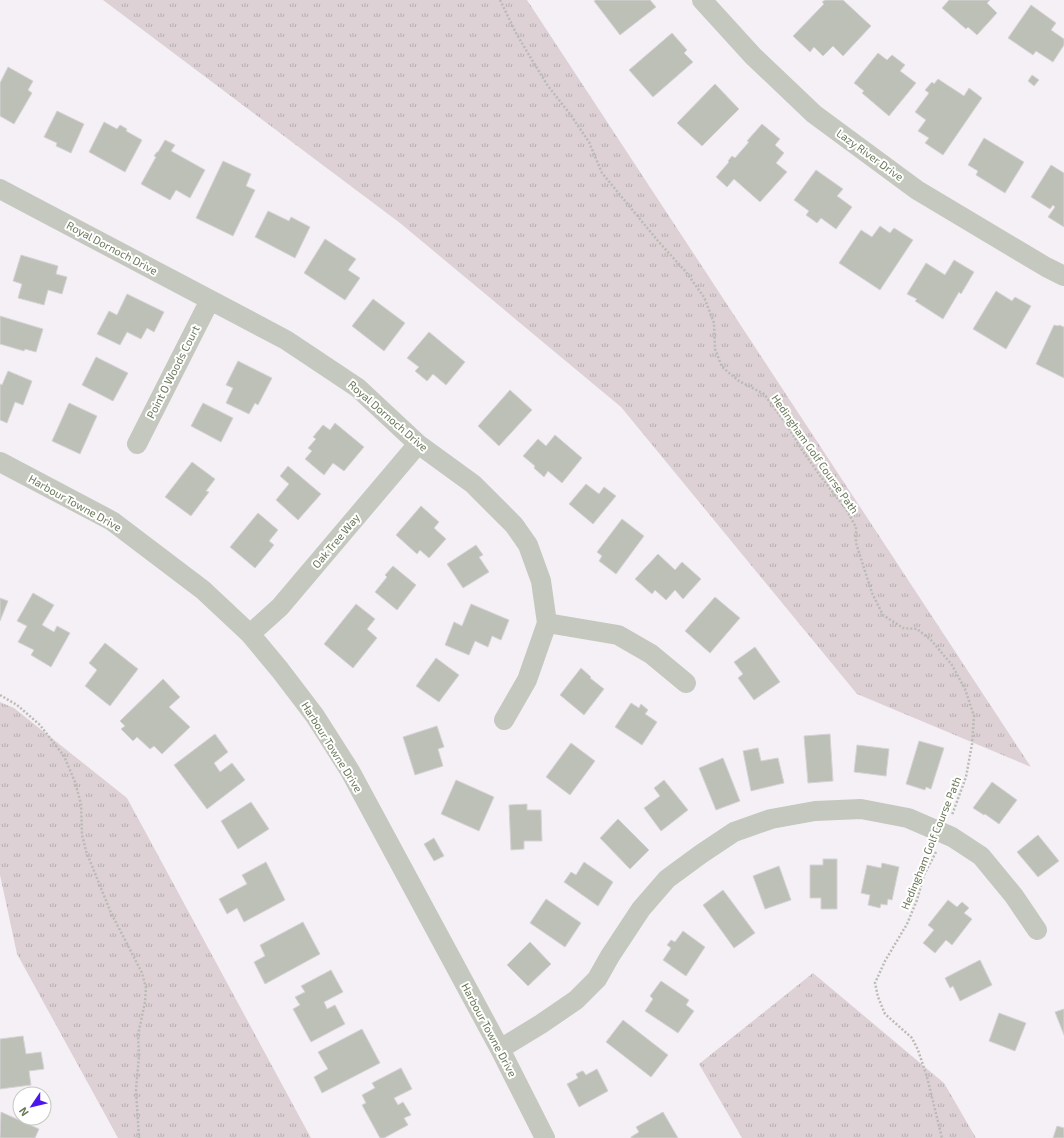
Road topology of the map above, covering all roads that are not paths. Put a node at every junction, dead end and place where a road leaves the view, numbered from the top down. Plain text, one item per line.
1 (702, 0) edge
2 (0, 189) edge
3 (1064, 276) edge
4 (210, 300) junction
5 (136, 444) dead end
6 (418, 444) junction
7 (0, 462) edge
8 (547, 623) junction
9 (250, 634) junction
10 (686, 683) dead end
11 (504, 720) dead end
12 (1037, 930) dead end
13 (500, 1049) junction
14 (545, 1138) edge

1 - 3 street, Lazy River Drive
2 - 4 street, Royal Dornoch Drive
4 - 5 street, Point O Woods Court
4 - 6 street, Royal Dornoch Drive
6 - 8 street, Royal Dornoch Drive
6 - 9 street, Oak Tree Way
7 - 9 street, Harbour Towne Drive
8 - 10 street
8 - 11 street, Royal Dornoch Drive
9 - 13 street, Harbour Towne Drive
12 - 13 street
13 - 14 street, Harbour Towne Drive

